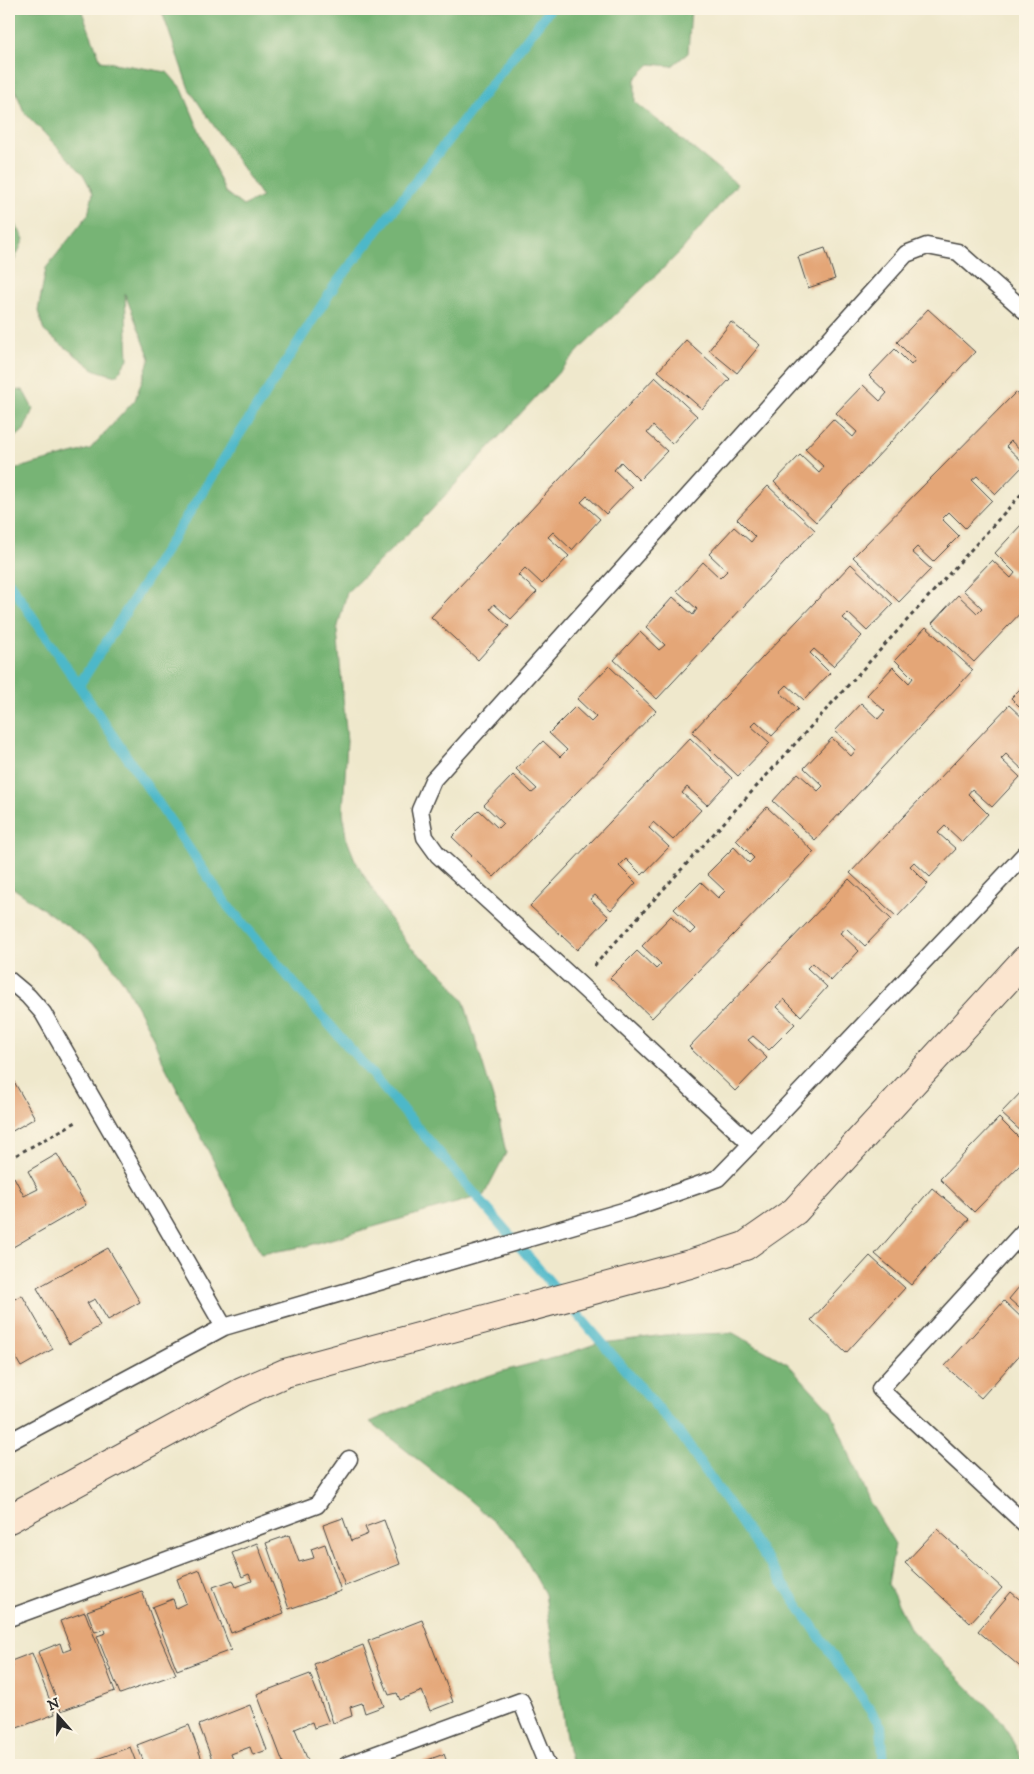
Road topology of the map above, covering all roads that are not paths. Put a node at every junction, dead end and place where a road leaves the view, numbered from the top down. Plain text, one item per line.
1 (1025, 311) edge
2 (1025, 854) edge
3 (1025, 960) edge
4 (9, 980) edge
5 (751, 1144) junction
6 (1025, 1230) edge
7 (224, 1327) junction
8 (9, 1442) edge
9 (349, 1460) dead end
10 (9, 1519) edge
11 (1025, 1524) edge
12 (9, 1618) edge
13 (347, 1765) edge
14 (548, 1765) edge

1 - 5 lane
2 - 5 lane
3 - 10 street
4 - 7 lane
5 - 7 lane
6 - 11 lane
7 - 8 lane
9 - 12 lane
13 - 14 lane

